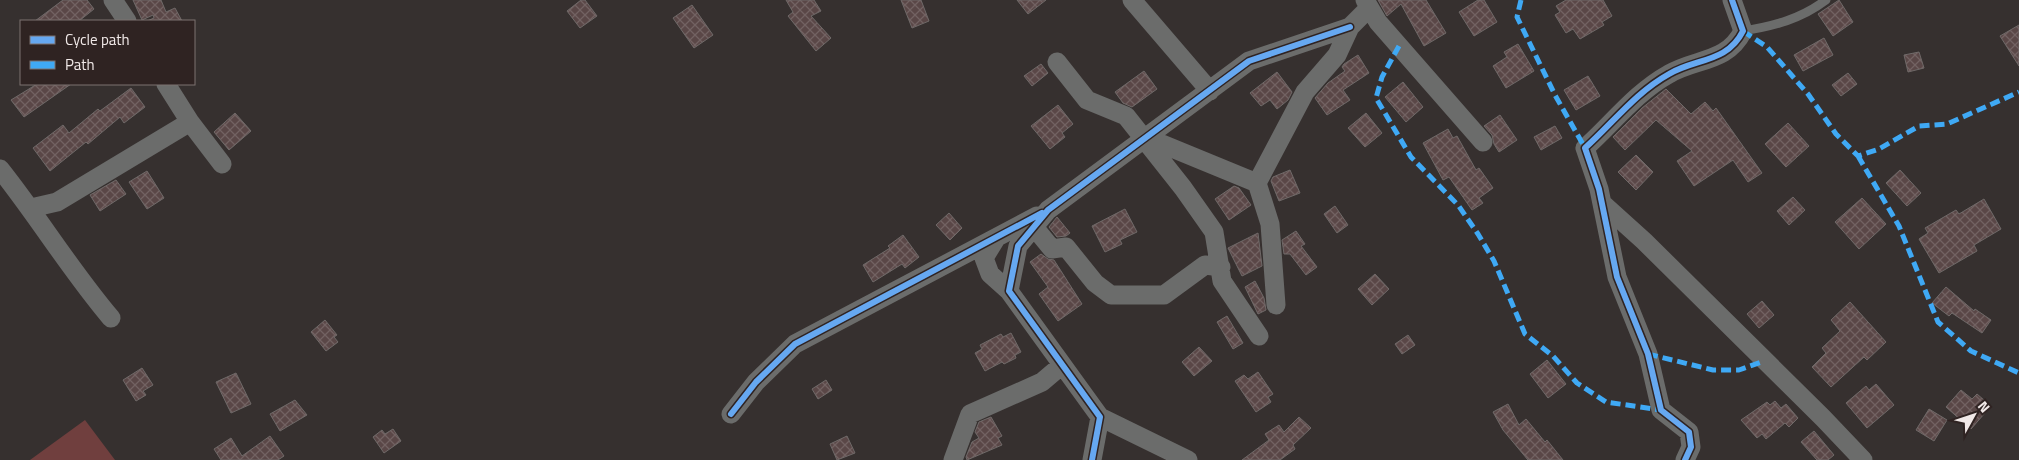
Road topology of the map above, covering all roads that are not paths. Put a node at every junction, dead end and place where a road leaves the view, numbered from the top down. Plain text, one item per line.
1 (113, 0) edge
2 (1132, 0) edge
3 (1732, 0) edge
4 (1826, 0) edge
5 (1367, 4) edge
6 (126, 20) edge
7 (1350, 27) junction
8 (1744, 31) junction
9 (1057, 62) dead end
10 (167, 85) edge
11 (1210, 91) junction
12 (190, 122) junction
13 (1145, 138) junction
14 (1483, 142) dead end
15 (222, 164) dead end
16 (0, 169) edge
17 (1257, 183) junction
18 (1603, 204) junction
19 (31, 208) junction
20 (1048, 210) junction
21 (1034, 227) junction
22 (995, 240) junction
23 (1221, 267) junction
24 (1009, 291) junction
25 (1276, 305) dead end
26 (111, 318) dead end
27 (1259, 336) dead end
28 (1062, 365) junction
29 (731, 414) dead end
30 (1100, 417) junction
31 (954, 460) edge
32 (1092, 460) edge
33 (1188, 460) edge
34 (1685, 460) edge
35 (1863, 460) edge

1 - 6 street
2 - 11 street
3 - 8 street
4 - 8 lane
5 - 7 street
5 - 14 street
7 - 11 street
7 - 17 street
8 - 18 street
9 - 13 street
10 - 12 street
11 - 13 street
12 - 15 street
12 - 19 street
13 - 17 street
13 - 20 street
13 - 23 street
16 - 19 street
17 - 25 street
18 - 34 street
18 - 35 street
19 - 26 street
20 - 21 street
20 - 22 street
21 - 23 street
21 - 24 street
22 - 24 street
22 - 29 street
23 - 27 street
24 - 28 street
28 - 30 street
28 - 31 street
30 - 32 street
30 - 33 street

